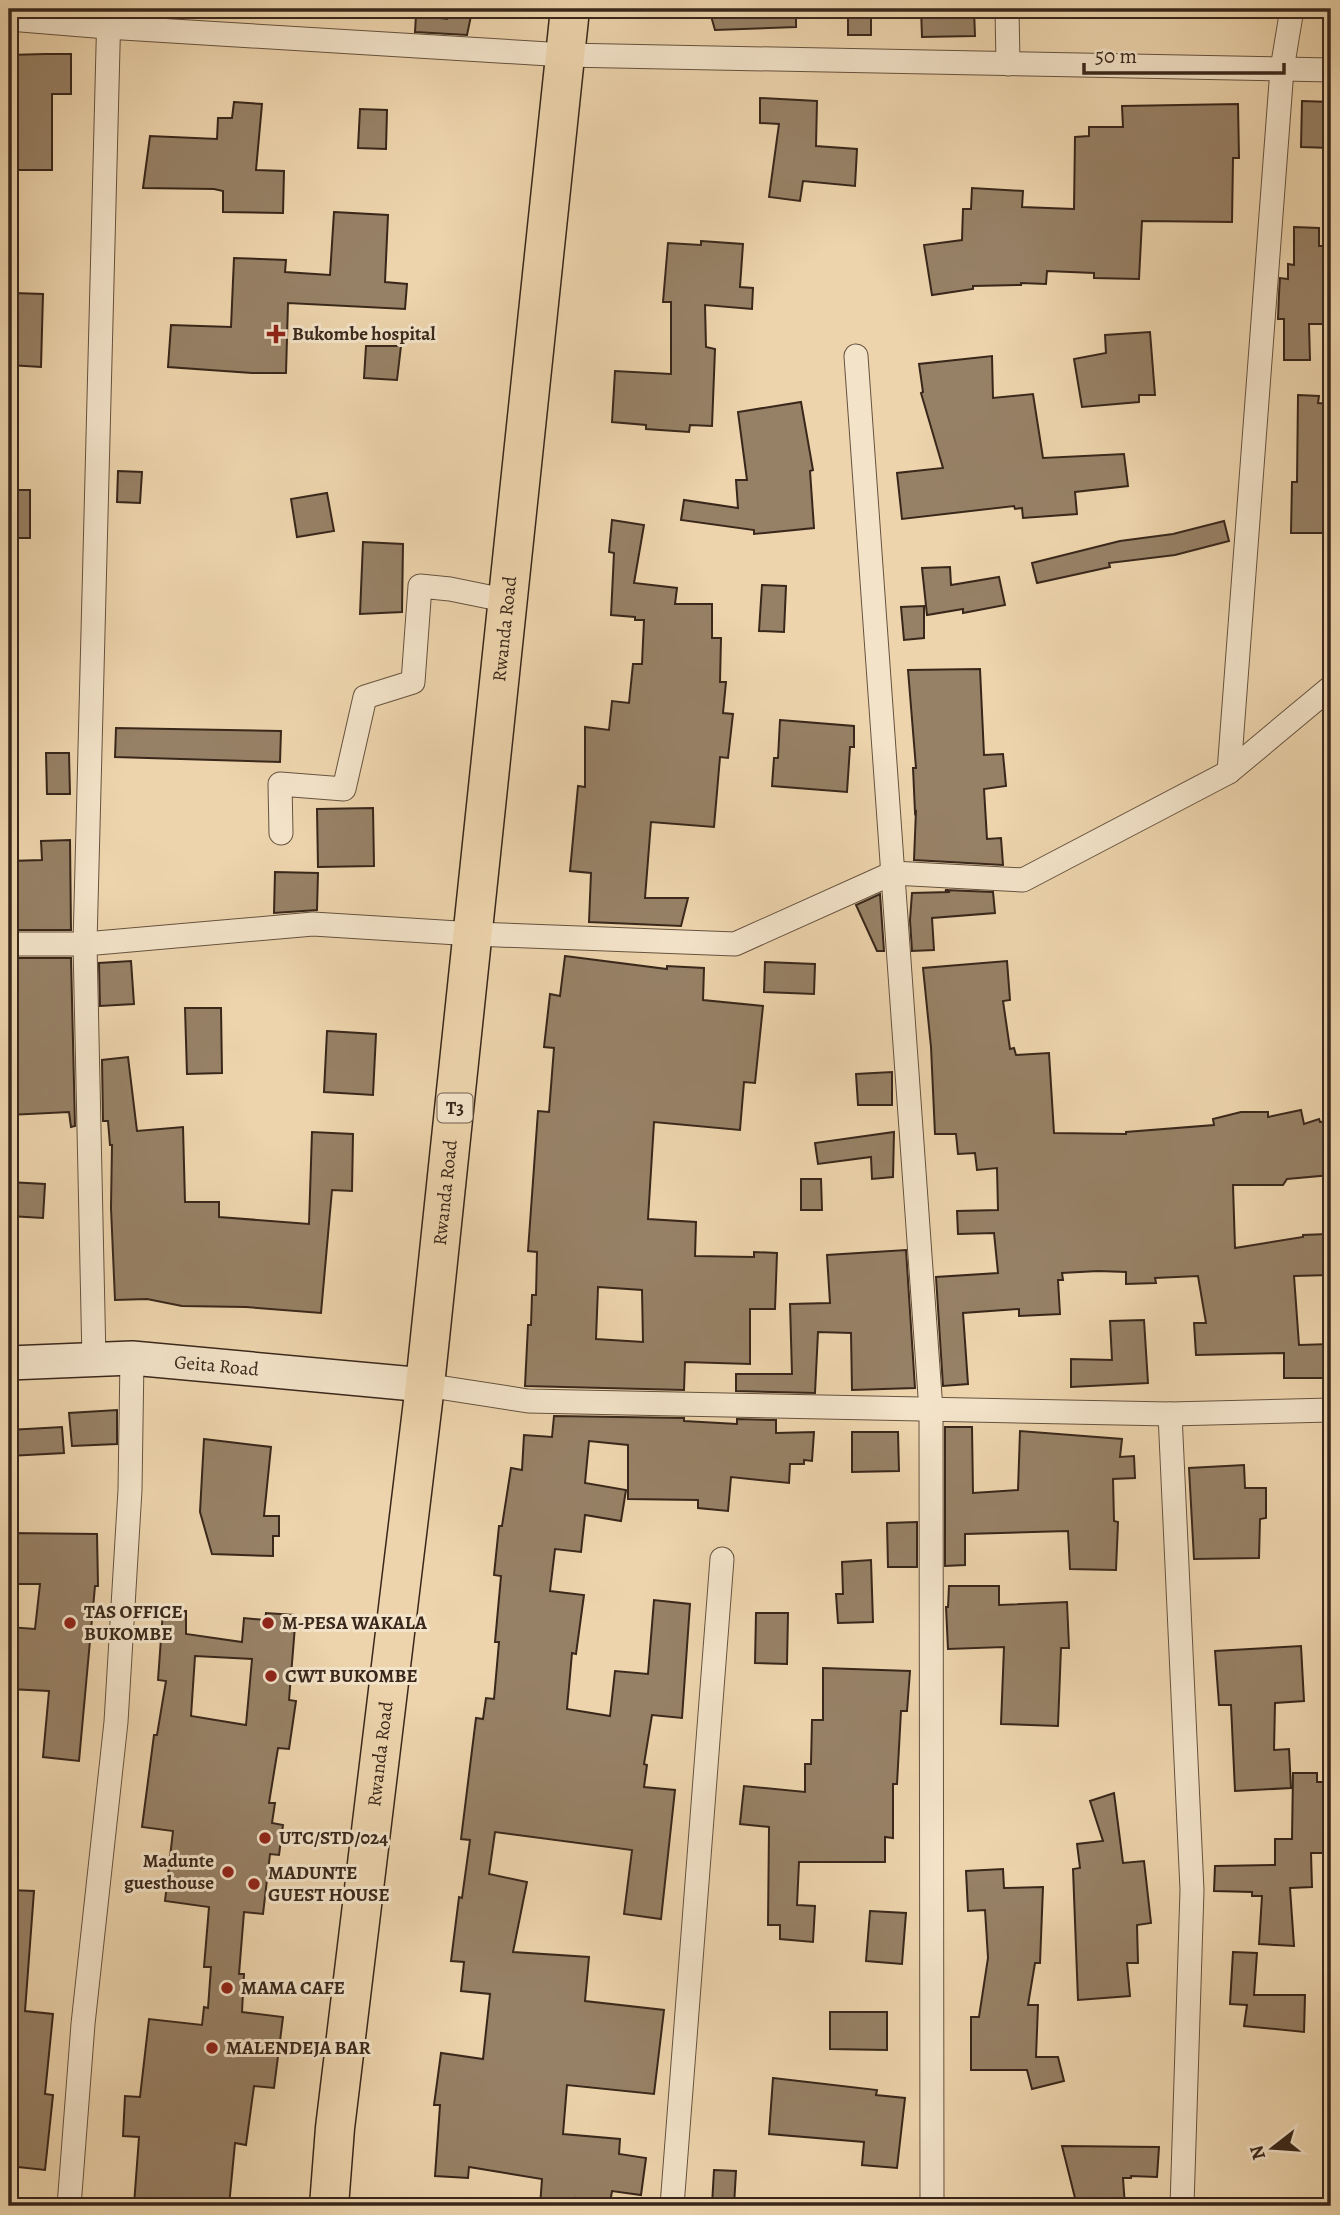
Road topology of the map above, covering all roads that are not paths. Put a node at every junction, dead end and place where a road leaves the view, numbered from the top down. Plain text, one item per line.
1 (570, 9) edge
2 (1007, 9) edge
3 (1292, 9) edge
4 (108, 18) edge
5 (9, 19) edge
6 (565, 55) junction
7 (1008, 64) junction
8 (1282, 69) junction
9 (1331, 70) edge
10 (856, 356) dead end
11 (509, 601) junction
12 (1331, 687) edge
13 (1229, 772) junction
14 (281, 833) dead end
15 (893, 873) junction
16 (474, 934) junction
17 (9, 944) edge
18 (85, 944) junction
19 (132, 1358) junction
20 (94, 1360) junction
21 (9, 1363) edge
22 (425, 1385) junction
23 (932, 1410) junction
24 (1331, 1410) edge
25 (1170, 1415) junction
26 (722, 1559) dead end
27 (69, 2206) edge
28 (329, 2206) edge
29 (672, 2206) edge
30 (933, 2206) edge
31 (1182, 2206) edge

1 - 6 highway, Rwanda Road / T3
2 - 7 street
3 - 8 street
4 - 5 street
4 - 6 street
4 - 18 street
6 - 7 street
6 - 11 highway, Rwanda Road / T3
7 - 8 street
8 - 9 street
8 - 13 street
10 - 15 street
11 - 14 street
11 - 16 highway, Rwanda Road / T3
12 - 13 street
13 - 15 street
15 - 16 street
15 - 23 street
16 - 18 street
16 - 22 highway, Rwanda Road / T3
17 - 18 street
18 - 20 street
19 - 20 main road, Geita Road
19 - 22 main road, Geita Road
19 - 27 street
20 - 21 main road, Geita Road
22 - 23 street
22 - 28 highway, Rwanda Road / T3
23 - 25 street
23 - 30 street
24 - 25 street
25 - 31 street
26 - 29 street

